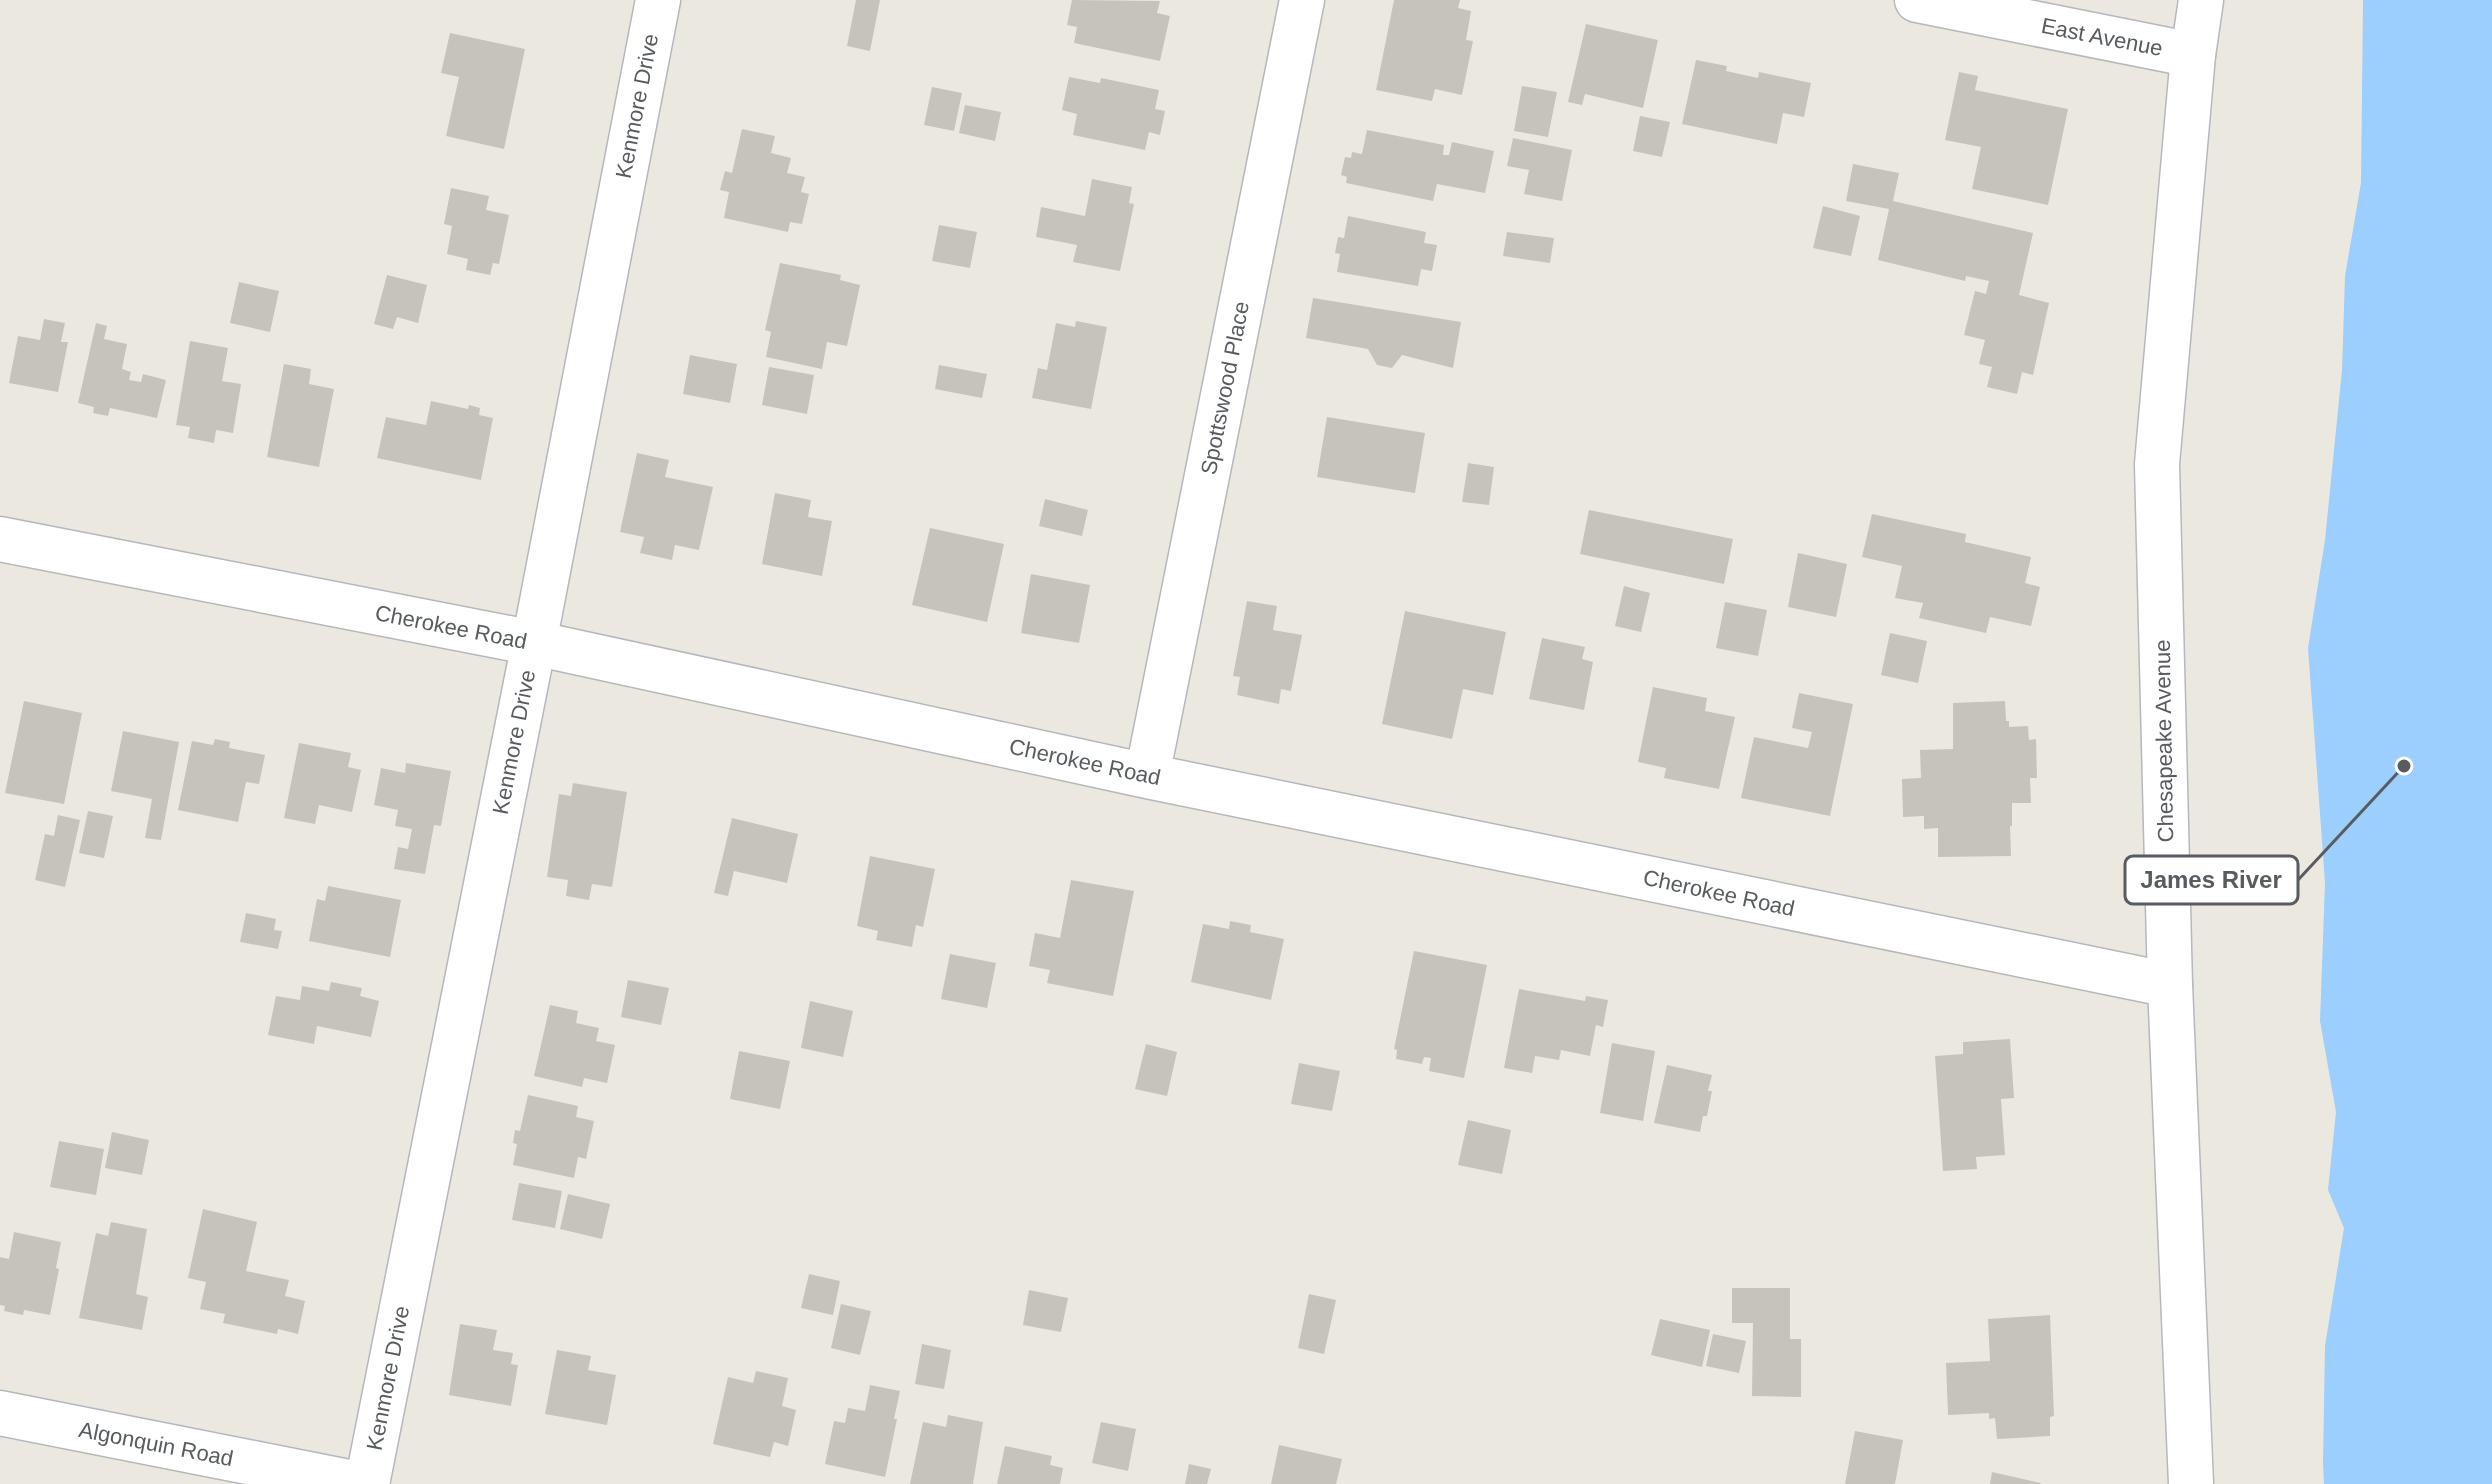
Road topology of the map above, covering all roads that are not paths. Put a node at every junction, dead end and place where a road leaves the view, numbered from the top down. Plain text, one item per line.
1 (658, 0) edge
2 (1302, 0) edge
3 (1917, 0) edge
4 (2201, 0) edge
5 (2193, 55) junction
6 (0, 539) edge
7 (534, 643) junction
8 (1147, 776) junction
9 (2170, 985) junction
10 (0, 1413) edge
11 (359, 1484) edge
12 (367, 1484) edge
13 (2191, 1484) edge

1 - 7 street, Kenmore Drive
2 - 8 street, Spottswood Place
3 - 5 street, East Avenue
4 - 5 street, Chesapeake Avenue
5 - 9 street, Chesapeake Avenue
6 - 7 street, Cherokee Road
7 - 8 street, Cherokee Road
7 - 12 street, Kenmore Drive
8 - 9 street, Cherokee Road
9 - 13 street, Chesapeake Avenue
10 - 11 street, Algonquin Road

